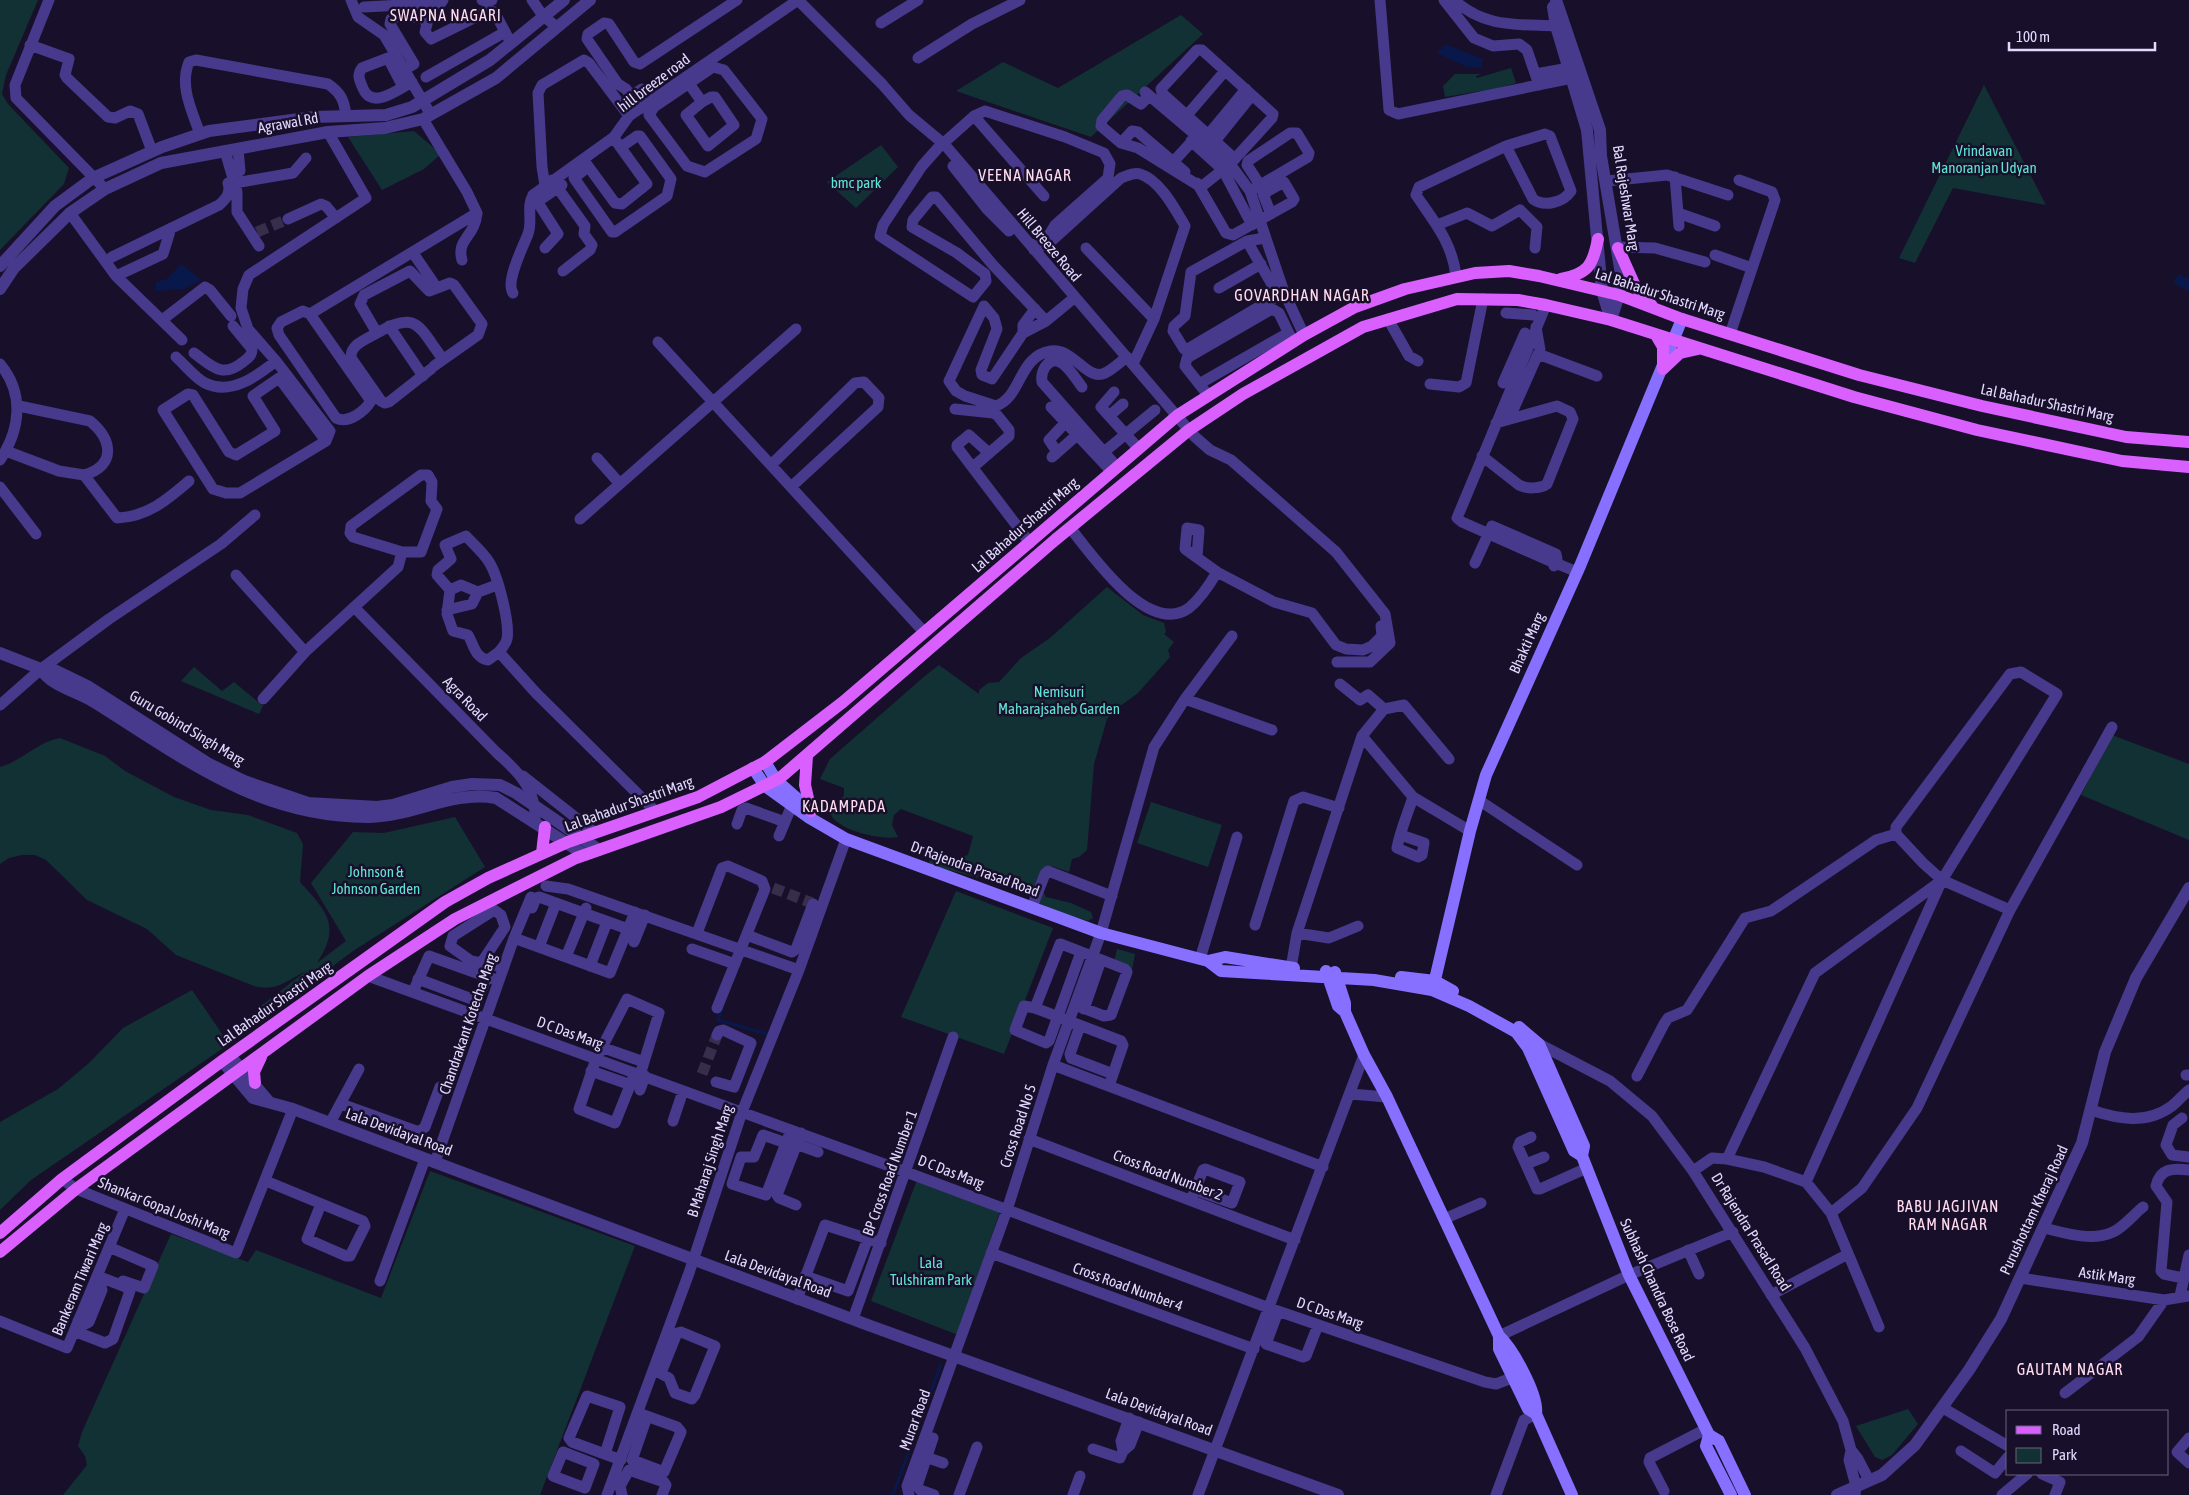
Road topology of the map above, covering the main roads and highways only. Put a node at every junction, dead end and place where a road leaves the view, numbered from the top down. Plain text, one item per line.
1 (1598, 238) road end
2 (1618, 248) road end
3 (1556, 280) junction
4 (1657, 311) junction
5 (1682, 319) junction
6 (1656, 335) junction
7 (1674, 341) junction
8 (1701, 349) junction
9 (1663, 369) junction
10 (2189, 442) edge
11 (2189, 467) edge
12 (807, 756) junction
13 (759, 765) junction
14 (771, 783) junction
15 (811, 811) junction
16 (819, 821) junction
17 (540, 824) road end
18 (542, 853) junction
19 (1204, 960) junction
20 (1333, 976) junction
21 (1433, 986) junction
22 (1534, 1046) joint
23 (262, 1055) junction
24 (255, 1084) road end
25 (0, 1233) edge
26 (0, 1252) edge
27 (1707, 1432) junction
28 (1572, 1495) edge
29 (1731, 1495) edge
30 (1745, 1495) edge

1 - 3 main road
2 - 4 main road
3 - 4 main road, Lal Bahadur Shastri Marg
3 - 13 main road, Lal Bahadur Shastri Marg
4 - 5 main road, Lal Bahadur Shastri Marg
5 - 7 main road, Bhakti Marg
5 - 10 main road, Lal Bahadur Shastri Marg
6 - 7 main road, Lal Bahadur Shastri Marg
6 - 9 main road
6 - 12 main road, Lal Bahadur Shastri Marg
7 - 8 main road, Lal Bahadur Shastri Marg
7 - 9 main road, Bhakti Marg
8 - 9 main road
8 - 11 main road, Lal Bahadur Shastri Marg
9 - 21 main road, Bhakti Marg
12 - 14 main road, Lal Bahadur Shastri Marg
12 - 15 main road
13 - 14 main road, Dr Rajendra Prasad Road
13 - 18 main road, Lal Bahadur Shastri Marg
14 - 15 main road
14 - 16 main road, Dr Rajendra Prasad Road
14 - 23 main road, Lal Bahadur Shastri Marg
15 - 16 main road
16 - 19 main road, Dr Rajendra Prasad Road
17 - 18 main road
18 - 25 main road, Lal Bahadur Shastri Marg
19 - 20 main road, Dr Rajendra Prasad Road
19 - 20 main road, Dr Rajendra Prasad Road
20 - 21 main road, Dr Rajendra Prasad Road
20 - 28 main road
21 - 22 main road, Dr Rajendra Prasad Road
22 - 27 main road, Subhash Chandra Bose Road
23 - 24 main road
23 - 26 main road, Lal Bahadur Shastri Marg
27 - 29 main road, Subhash Chandra Bose Road
27 - 30 main road, Subhash Chandra Bose Road

